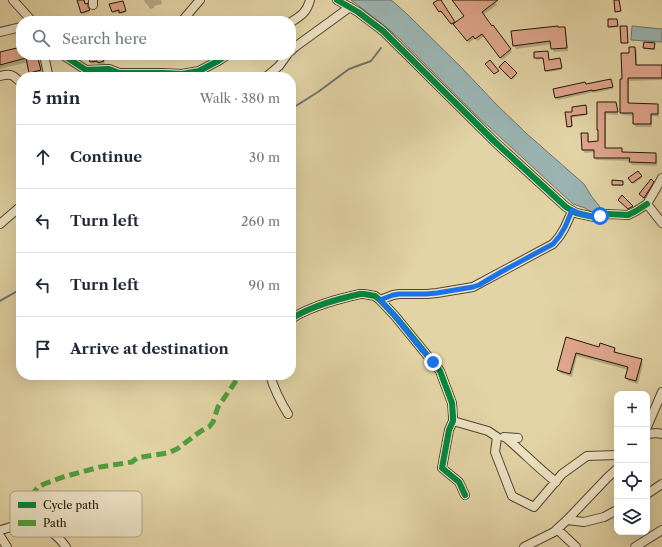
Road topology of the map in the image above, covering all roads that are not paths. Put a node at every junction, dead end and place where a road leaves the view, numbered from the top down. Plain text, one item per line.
1 (13, 0) edge
2 (200, 0) edge
3 (310, 0) edge
4 (337, 0) edge
5 (350, 7) junction
6 (27, 16) edge
7 (186, 16) edge
8 (296, 18) edge
9 (16, 28) edge
10 (0, 32) edge
11 (296, 46) edge
12 (45, 60) edge
13 (71, 60) edge
14 (221, 60) edge
15 (283, 60) edge
16 (48, 72) edge
17 (116, 72) edge
18 (193, 72) edge
19 (272, 72) edge
20 (0, 76) edge
21 (16, 78) edge
22 (662, 178) edge
23 (647, 204) junction
24 (16, 210) edge
25 (572, 210) junction
26 (662, 223) edge
27 (0, 224) edge
28 (380, 300) junction
29 (296, 316) edge
30 (272, 380) edge
31 (662, 392) edge
32 (288, 414) dead end
33 (650, 420) edge
34 (454, 421) junction
35 (650, 434) edge
36 (662, 434) edge
37 (501, 437) junction
38 (518, 438) dead end
39 (614, 455) edge
40 (614, 472) edge
41 (556, 482) junction
42 (662, 484) edge
43 (650, 492) edge
44 (465, 495) dead end
45 (614, 512) edge
46 (567, 520) junction
47 (10, 527) edge
48 (557, 529) junction
49 (0, 530) edge
50 (662, 530) edge
51 (0, 536) edge
52 (57, 537) edge
53 (7, 547) edge
54 (66, 547) edge
55 (524, 547) edge
56 (576, 547) edge
57 (635, 547) edge

1 - 6 street
2 - 7 street
3 - 8 street
4 - 5 street
5 - 11 street
5 - 25 street
9 - 10 street
12 - 16 street
13 - 17 street
14 - 18 street
15 - 19 street
20 - 21 street
22 - 23 street
23 - 25 street
23 - 26 street
24 - 27 street
25 - 28 street
28 - 29 street
28 - 34 street
30 - 32 street
31 - 33 street
34 - 37 street
34 - 44 street
35 - 36 street
37 - 38 street
37 - 41 street
37 - 41 street
39 - 41 street
40 - 46 street
42 - 43 street
45 - 46 street
46 - 48 street
47 - 49 street
48 - 55 street
48 - 56 street
50 - 57 street
51 - 53 street
52 - 54 street

